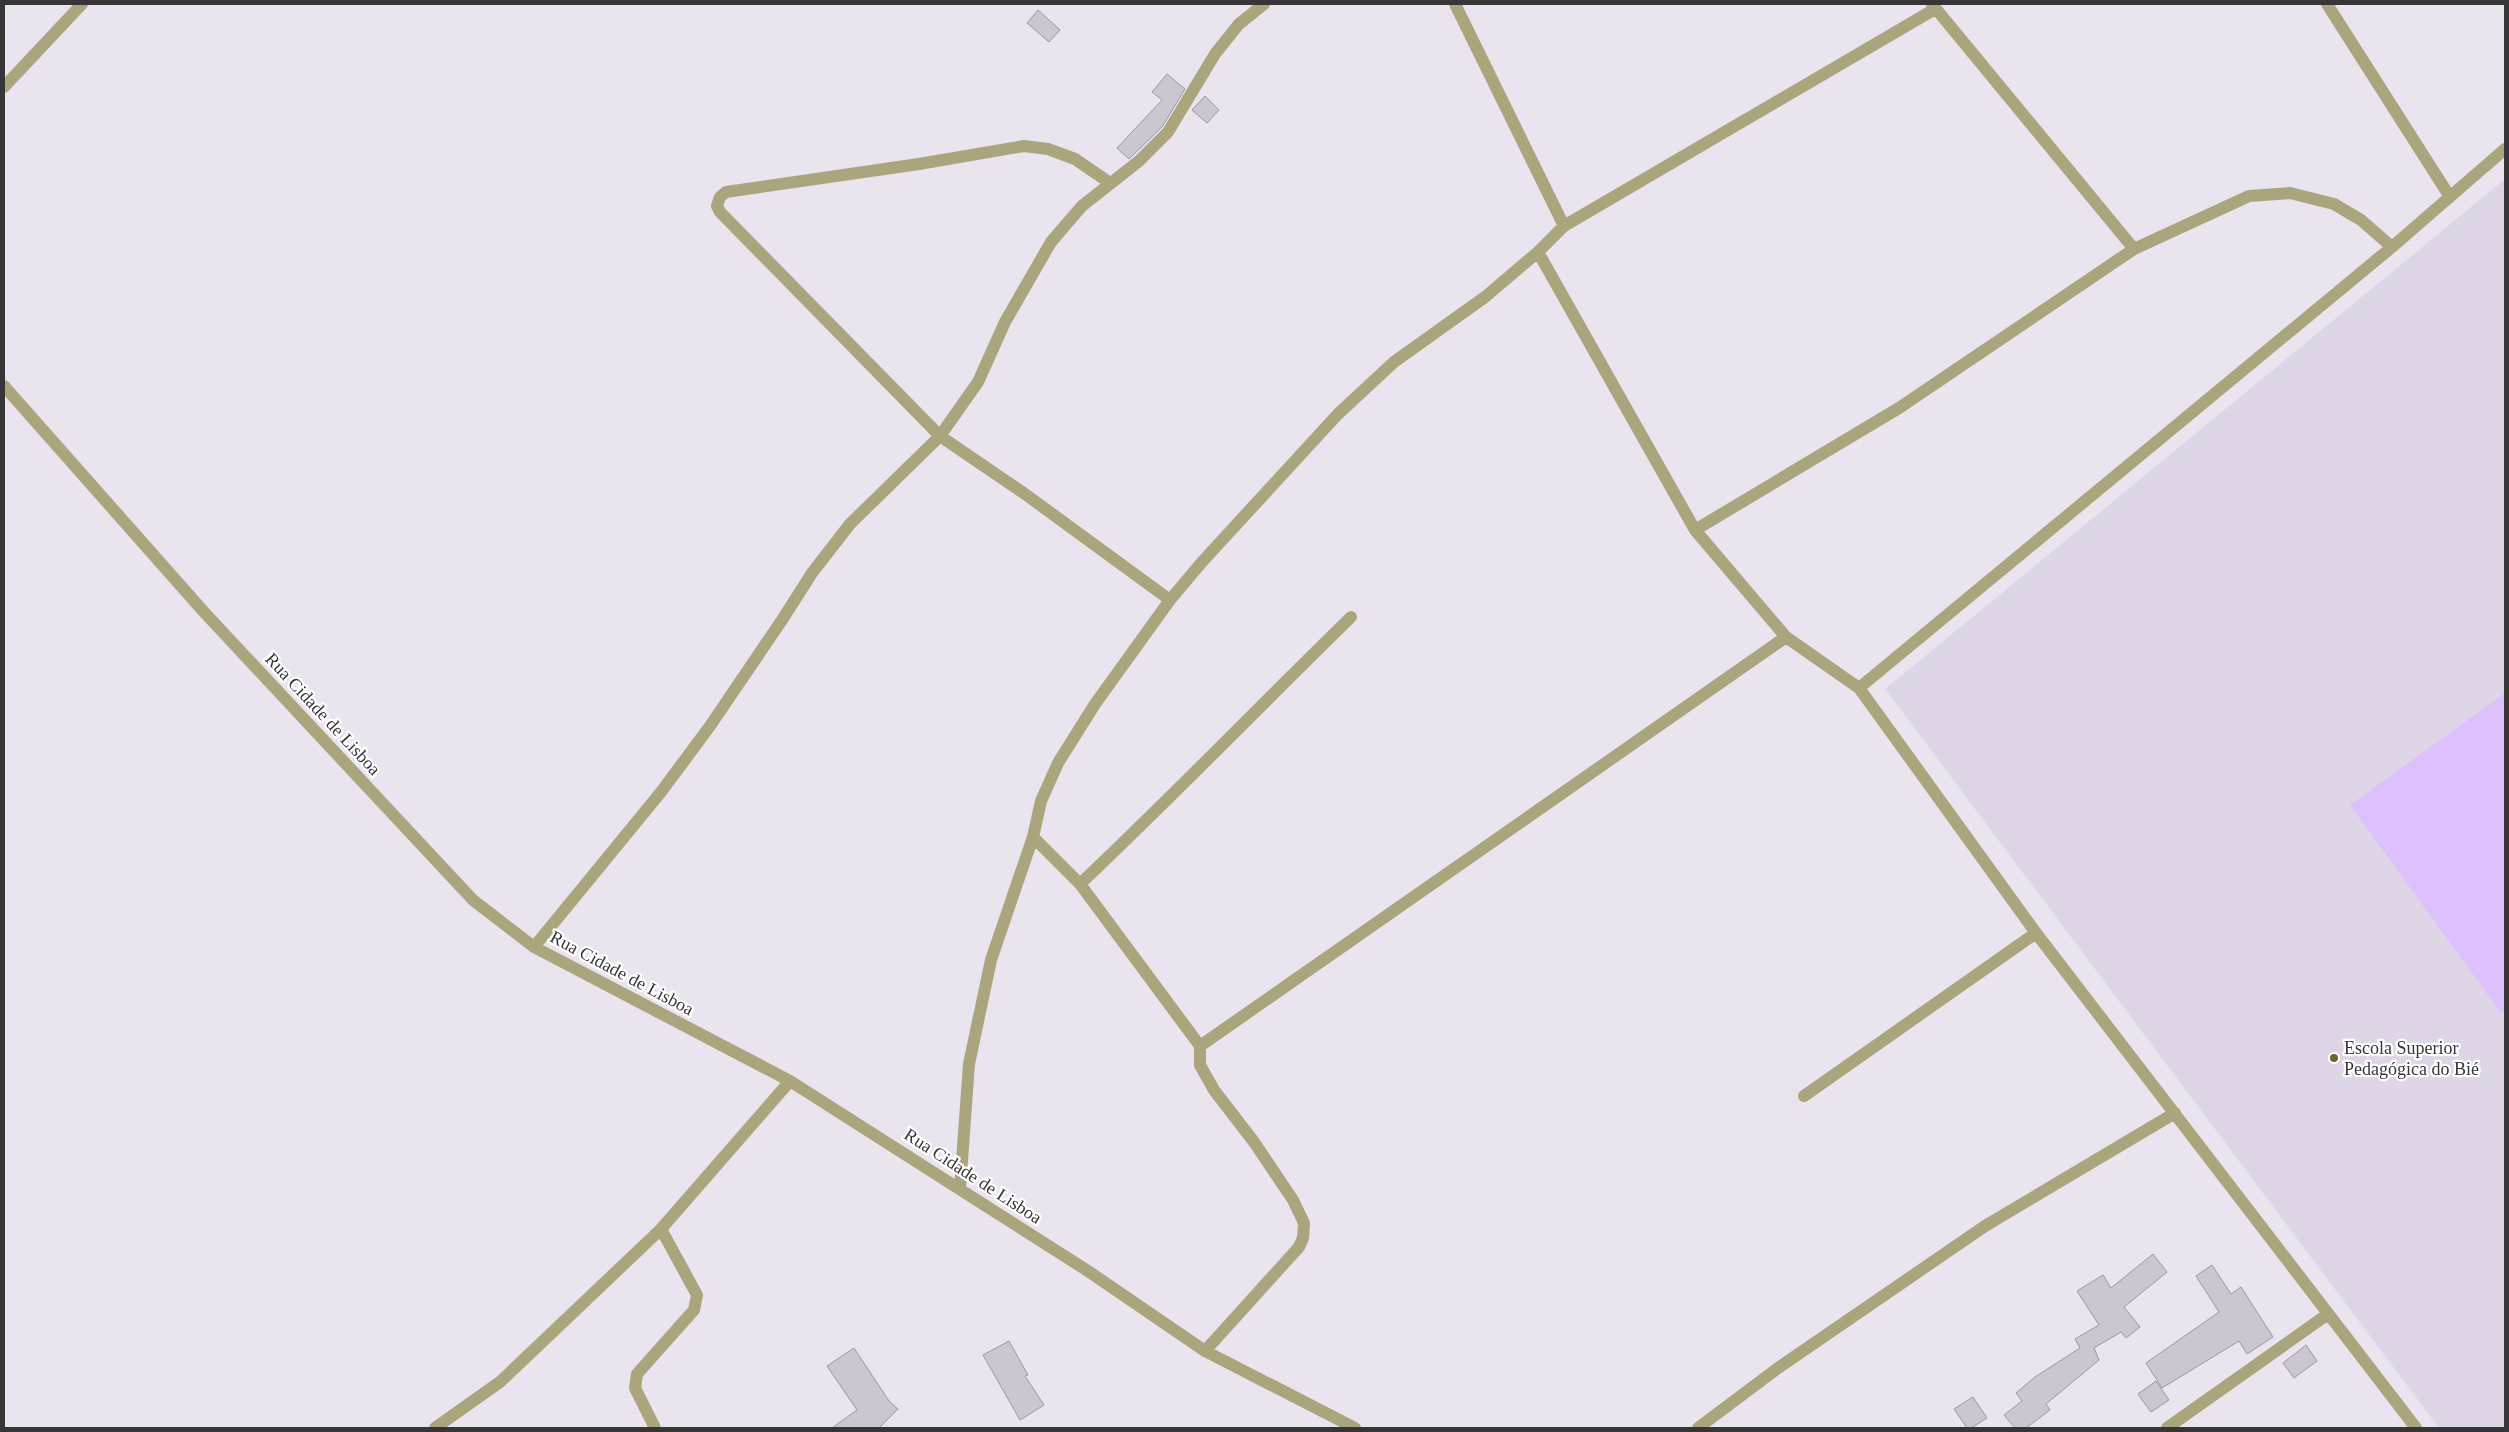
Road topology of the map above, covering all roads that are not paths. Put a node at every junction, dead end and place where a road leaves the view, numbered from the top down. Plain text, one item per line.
1 (82, 4) edge
2 (1264, 4) edge
3 (1455, 4) edge
4 (2327, 4) edge
5 (1934, 6) edge
6 (4, 87) edge
7 (2505, 149) edge
8 (1110, 183) junction
9 (2450, 197) junction
10 (1564, 226) junction
11 (2392, 247) junction
12 (2134, 249) junction
13 (1538, 252) junction
14 (4, 386) edge
15 (940, 436) junction
16 (1695, 530) junction
17 (1170, 600) junction
18 (1351, 617) dead end
19 (1786, 637) junction
20 (1859, 688) junction
21 (1032, 837) junction
22 (1080, 884) junction
23 (2036, 933) junction
24 (534, 946) junction
25 (1200, 1046) junction
26 (790, 1081) junction
27 (1804, 1096) dead end
28 (2175, 1113) junction
29 (960, 1188) junction
30 (661, 1230) junction
31 (2328, 1314) junction
32 (1205, 1351) junction
33 (435, 1428) edge
34 (655, 1428) edge
35 (1355, 1428) edge
36 (1698, 1428) edge
37 (2167, 1428) edge
38 (2416, 1428) edge

1 - 6 street
2 - 8 street
3 - 10 street
4 - 9 street
5 - 10 street
5 - 12 street
7 - 9 street
8 - 15 street
8 - 15 street
9 - 11 street
10 - 13 street
11 - 12 street
11 - 20 street
12 - 16 street
13 - 16 street
13 - 17 street
14 - 24 street, Rua Cidade de Lisboa
15 - 17 street
15 - 24 street
16 - 19 street
17 - 21 street
18 - 22 street
19 - 20 street
19 - 25 street
20 - 23 street
21 - 22 street
21 - 29 street
22 - 25 street
23 - 27 street
23 - 28 street
24 - 26 street, Rua Cidade de Lisboa
25 - 32 street
26 - 29 street, Rua Cidade de Lisboa
26 - 30 street
28 - 31 street
28 - 36 street
29 - 32 street, Rua Cidade de Lisboa
30 - 33 street
30 - 34 street
31 - 37 street
31 - 38 street
32 - 35 street, Rua Cidade de Lisboa

